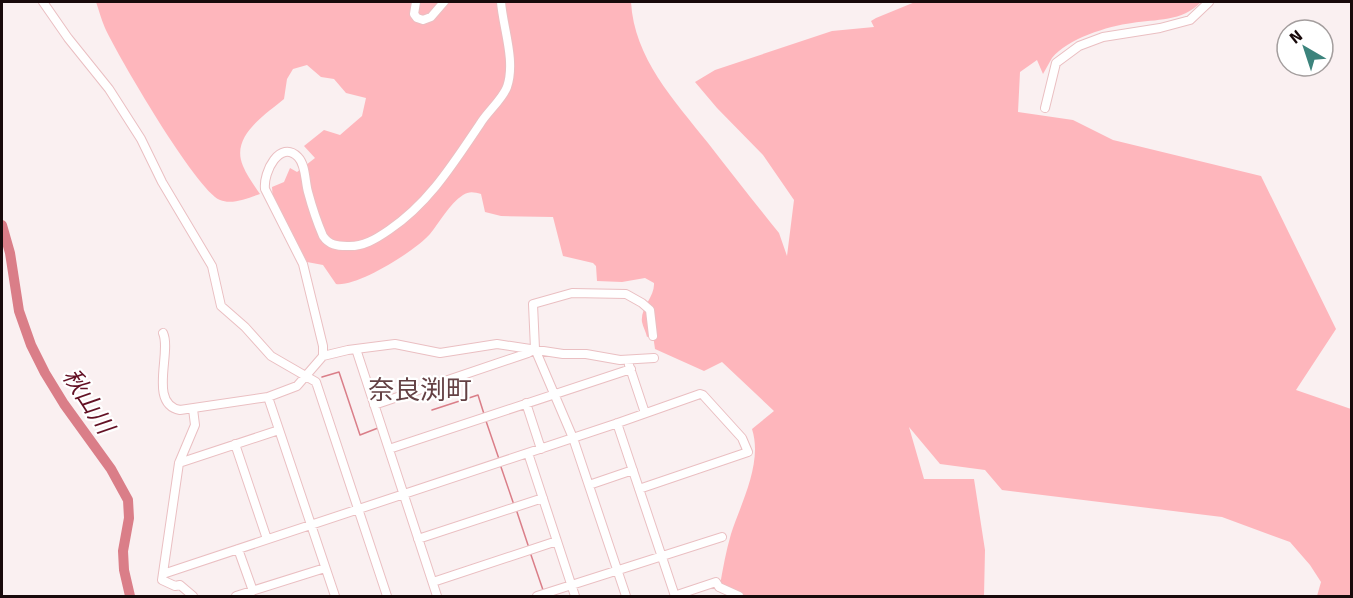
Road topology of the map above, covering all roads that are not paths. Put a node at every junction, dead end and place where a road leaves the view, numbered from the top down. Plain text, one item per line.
1 (43, 2) edge
2 (416, 2) edge
3 (444, 2) edge
4 (501, 2) edge
5 (1209, 2) edge
6 (1045, 108) dead end
7 (163, 333) dead end
8 (653, 336) dead end
9 (356, 349) junction
10 (535, 349) junction
11 (323, 356) junction
12 (654, 358) dead end
13 (627, 359) junction
14 (631, 369) junction
15 (306, 376) junction
16 (554, 394) junction
17 (268, 397) junction
18 (526, 403) junction
19 (374, 405) junction
20 (194, 409) junction
21 (645, 412) junction
22 (616, 424) junction
23 (279, 430) junction
24 (573, 438) junction
25 (236, 444) junction
26 (541, 448) junction
27 (388, 449) junction
28 (528, 453) junction
29 (179, 463) junction
30 (633, 470) junction
31 (588, 485) junction
32 (639, 489) junction
33 (404, 494) junction
34 (543, 498) junction
35 (357, 509) junction
36 (311, 525) junction
37 (722, 537) dead end
38 (267, 539) junction
39 (418, 539) junction
40 (557, 541) junction
41 (238, 549) junction
42 (661, 556) junction
43 (326, 568) junction
44 (617, 570) junction
45 (163, 574) junction
46 (433, 582) junction
47 (572, 585) junction
48 (253, 591) junction
49 (674, 596) edge
50 (193, 597) edge
51 (236, 597) edge
52 (335, 597) edge
53 (387, 597) edge
54 (437, 597) edge
55 (537, 597) edge
56 (575, 597) edge
57 (626, 597) edge
58 (739, 597) edge

1 - 15 street
2 - 3 street
4 - 11 street
5 - 6 street
7 - 20 street
8 - 10 street
9 - 10 street
9 - 11 street
9 - 19 street
10 - 13 street
10 - 16 street
10 - 19 street
11 - 15 street
12 - 13 street
13 - 14 street
14 - 16 street
14 - 21 street
15 - 17 street
15 - 35 street
16 - 18 street
16 - 24 street
17 - 20 street
17 - 23 street
18 - 26 street
18 - 27 street
19 - 27 street
20 - 29 street
21 - 22 street
21 - 32 street
22 - 24 street
22 - 30 street
23 - 25 street
23 - 36 street
24 - 26 street
24 - 31 street
25 - 29 street
25 - 38 street
26 - 28 street
27 - 33 street
28 - 33 street
28 - 34 street
29 - 45 street
30 - 31 street
30 - 32 street
31 - 44 street
32 - 42 street
33 - 35 street
33 - 39 street
34 - 39 street
34 - 40 street
35 - 36 street
35 - 53 street
36 - 38 street
36 - 43 street
37 - 42 street
38 - 41 street
39 - 46 street
40 - 46 street
40 - 47 street
41 - 45 street
41 - 48 street
42 - 44 street
42 - 49 street
43 - 48 street
43 - 52 street
44 - 47 street
44 - 57 street
45 - 50 street
46 - 54 street
47 - 55 street
47 - 56 street
48 - 51 street
49 - 58 street

